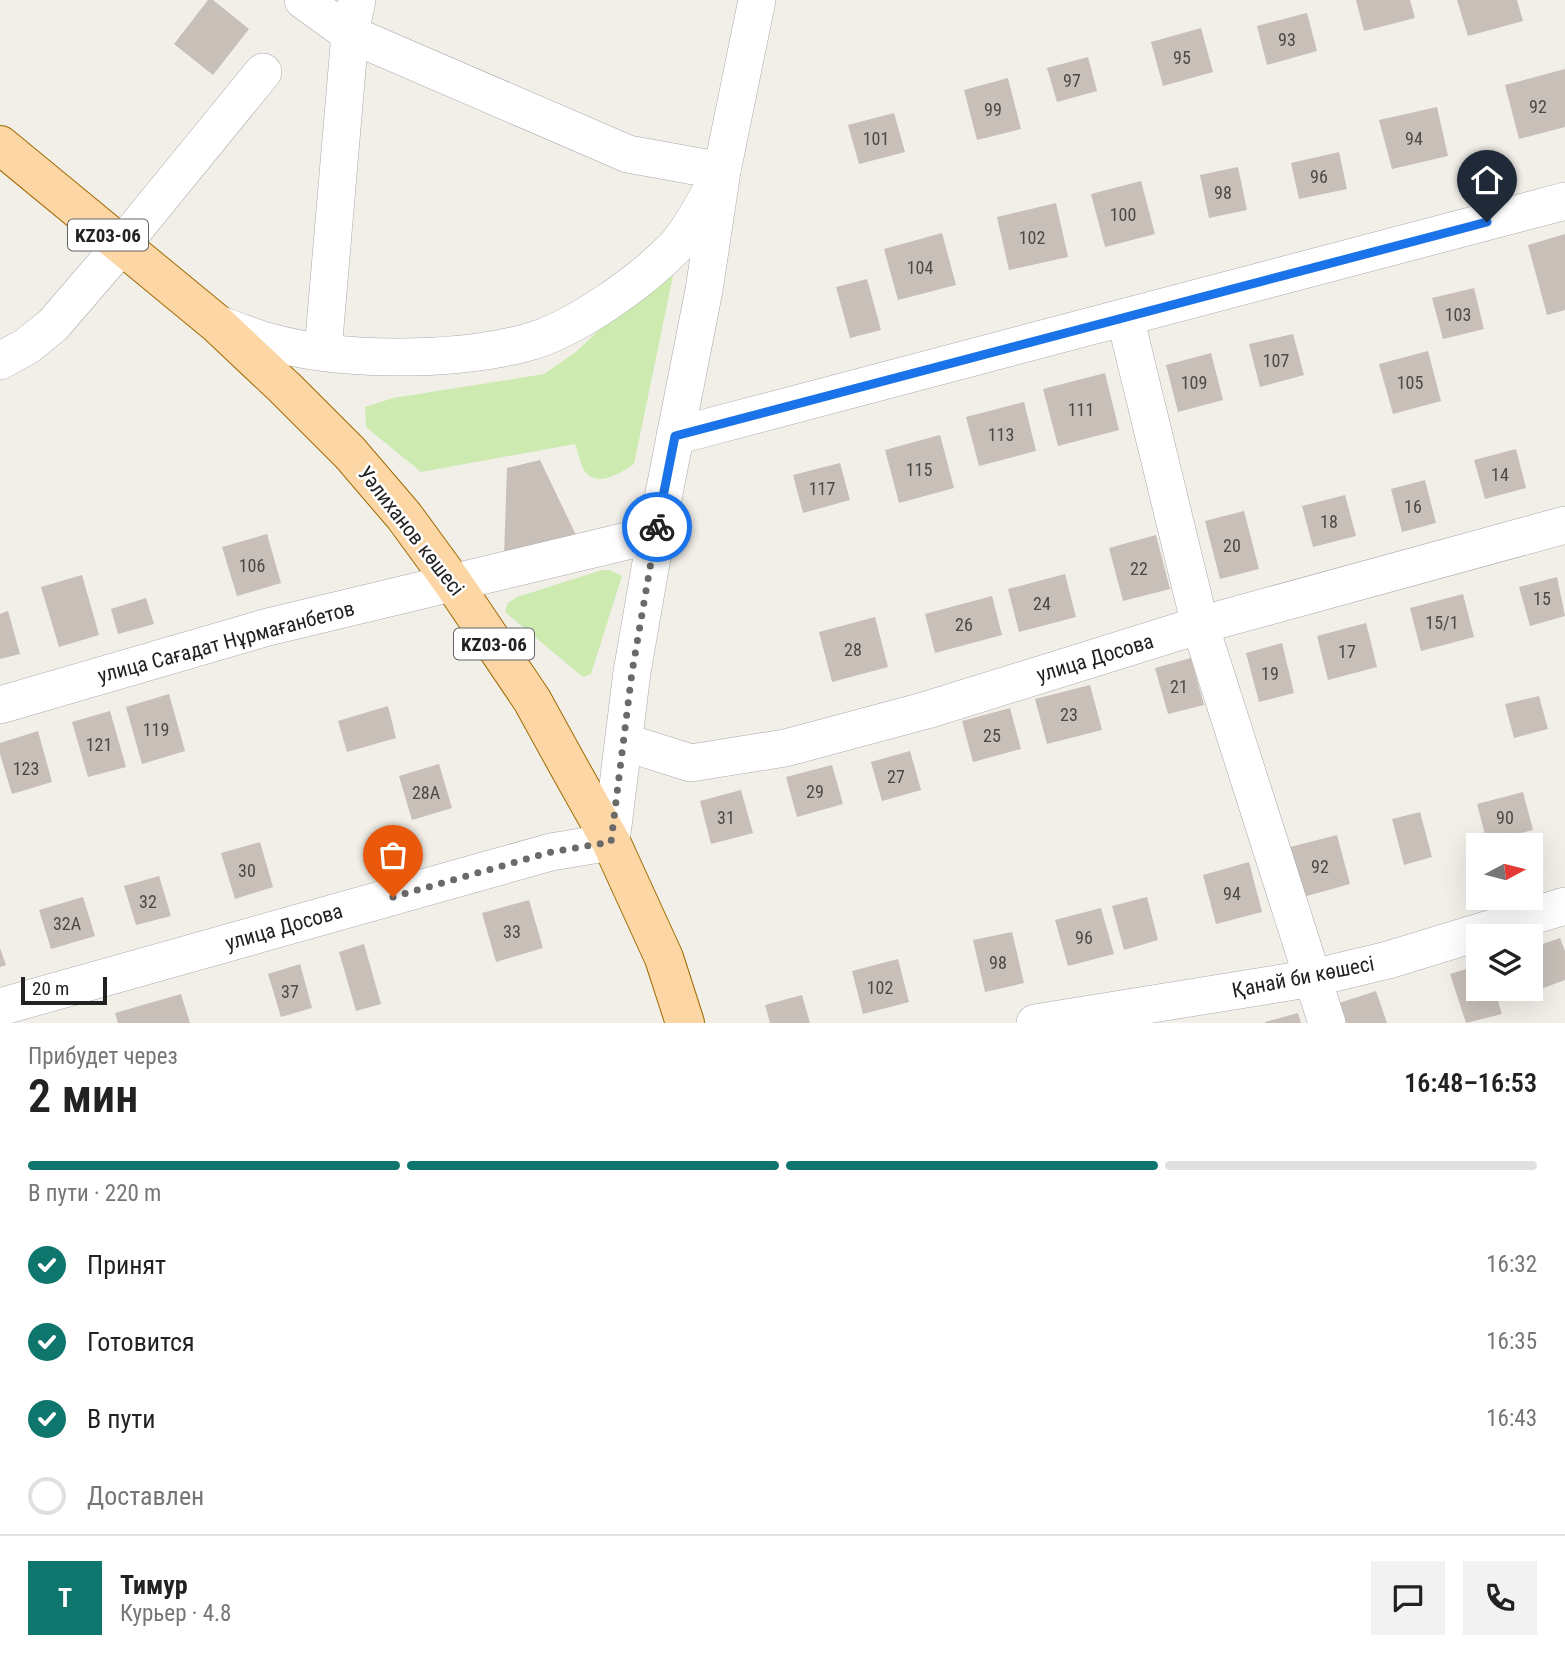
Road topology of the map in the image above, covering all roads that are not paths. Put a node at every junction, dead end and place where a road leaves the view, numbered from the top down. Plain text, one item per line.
1 (303, 0) edge
2 (755, 0) edge
3 (353, 17) edge
4 (263, 72) dead end
5 (0, 145) edge
6 (722, 171) junction
7 (1565, 201) edge
8 (121, 246) junction
9 (1125, 317) junction
10 (216, 323) junction
11 (323, 351) junction
12 (0, 361) edge
13 (675, 436) junction
14 (1565, 525) edge
15 (656, 534) junction
16 (453, 583) junction
17 (1200, 625) junction
18 (0, 705) edge
19 (624, 741) junction
20 (611, 842) junction
21 (1565, 906) edge
22 (1313, 978) junction
23 (0, 1007) edge
24 (685, 1023) edge
25 (1035, 1023) edge
26 (1327, 1023) edge

1 - 3 street
2 - 6 street
3 - 6 street
3 - 11 street
4 - 8 street
5 - 8 main road, Уәлиханов көшесі / KZ03-06
6 - 11 street
6 - 13 street
7 - 9 street
8 - 10 main road, Уәлиханов көшесі / KZ03-06
8 - 12 street
9 - 13 street
9 - 17 street
10 - 11 street
10 - 16 main road, Уәлиханов көшесі / KZ03-06
13 - 15 street
14 - 17 street, улица Досова
15 - 16 street, улица Сағадат Нұрмағанбетов
15 - 19 street
16 - 18 street, улица Сағадат Нұрмағанбетов
16 - 20 main road, Уәлиханов көшесі / KZ03-06
17 - 19 street, улица Досова
17 - 22 street
19 - 20 street
20 - 23 street, улица Досова
20 - 24 main road, Уәлиханов көшесі / KZ03-06
21 - 22 street, Қанай би көшесі
22 - 25 street, Қанай би көшесі
22 - 26 street

